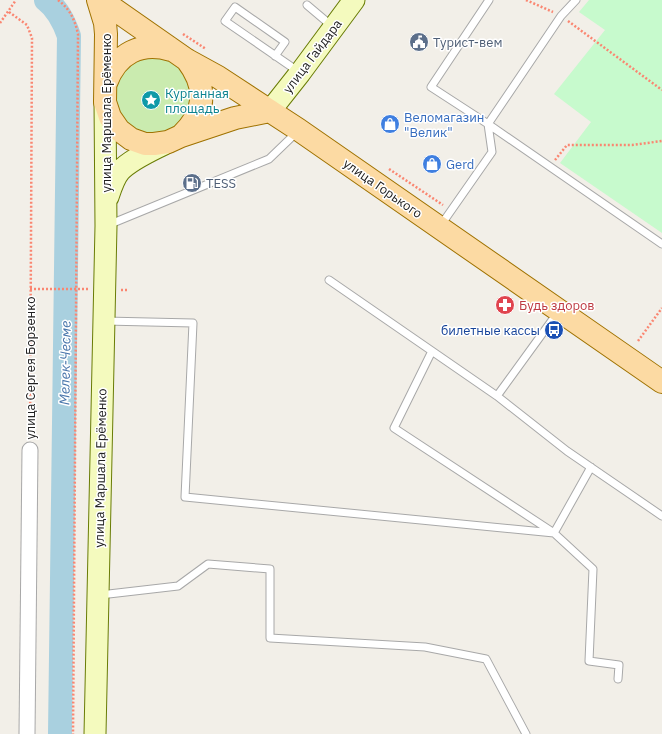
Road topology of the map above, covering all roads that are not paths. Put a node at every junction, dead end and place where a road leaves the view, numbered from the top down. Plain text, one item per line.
1 (98, 0) edge
2 (101, 0) edge
3 (354, 0) edge
4 (489, 0) edge
5 (576, 0) edge
6 (307, 4) dead end
7 (333, 28) junction
8 (181, 56) junction
9 (275, 56) junction
10 (300, 73) junction
11 (105, 93) junction
12 (270, 111) junction
13 (488, 124) junction
14 (299, 130) junction
15 (175, 139) junction
16 (106, 203) junction
17 (106, 226) junction
18 (440, 227) junction
19 (662, 244) edge
20 (329, 280) dead end
21 (559, 310) junction
22 (103, 320) junction
23 (432, 351) junction
24 (662, 382) edge
25 (497, 396) junction
26 (30, 450) road end
27 (591, 467) junction
28 (662, 516) edge
29 (554, 533) junction
30 (98, 595) junction
31 (618, 679) dead end
32 (27, 734) edge
33 (95, 734) edge
34 (526, 734) edge

1 - 11 main road, улица Маршала Ерёменко
2 - 8 main road, улица Горького
3 - 7 main road, улица Гайдара
4 - 13 lane
5 - 13 lane
6 - 7 lane
7 - 10 main road, улица Гайдара
8 - 11 main road
8 - 12 main road, улица Горького
8 - 15 main road
9 - 9 lane
9 - 10 lane
10 - 12 main road, улица Гайдара
11 - 15 main road
11 - 16 main road, улица Маршала Ерёменко
12 - 14 main road, улица Горького
12 - 15 main road, улица Маршала Ерёменко
13 - 18 lane
13 - 19 lane
14 - 17 lane
14 - 18 main road, улица Горького
15 - 16 main road, улица Маршала Ерёменко
16 - 17 main road, улица Маршала Ерёменко
17 - 22 main road, улица Маршала Ерёменко
18 - 21 main road, улица Горького
20 - 23 lane
21 - 24 main road, улица Горького
21 - 25 lane
22 - 29 lane
22 - 30 main road, улица Маршала Ерёменко
23 - 25 lane
23 - 29 lane
25 - 27 lane
26 - 32 street, улица Сергея Борзенко
27 - 28 lane
27 - 29 lane
29 - 31 lane
30 - 33 main road, улица Маршала Ерёменко
30 - 34 lane

